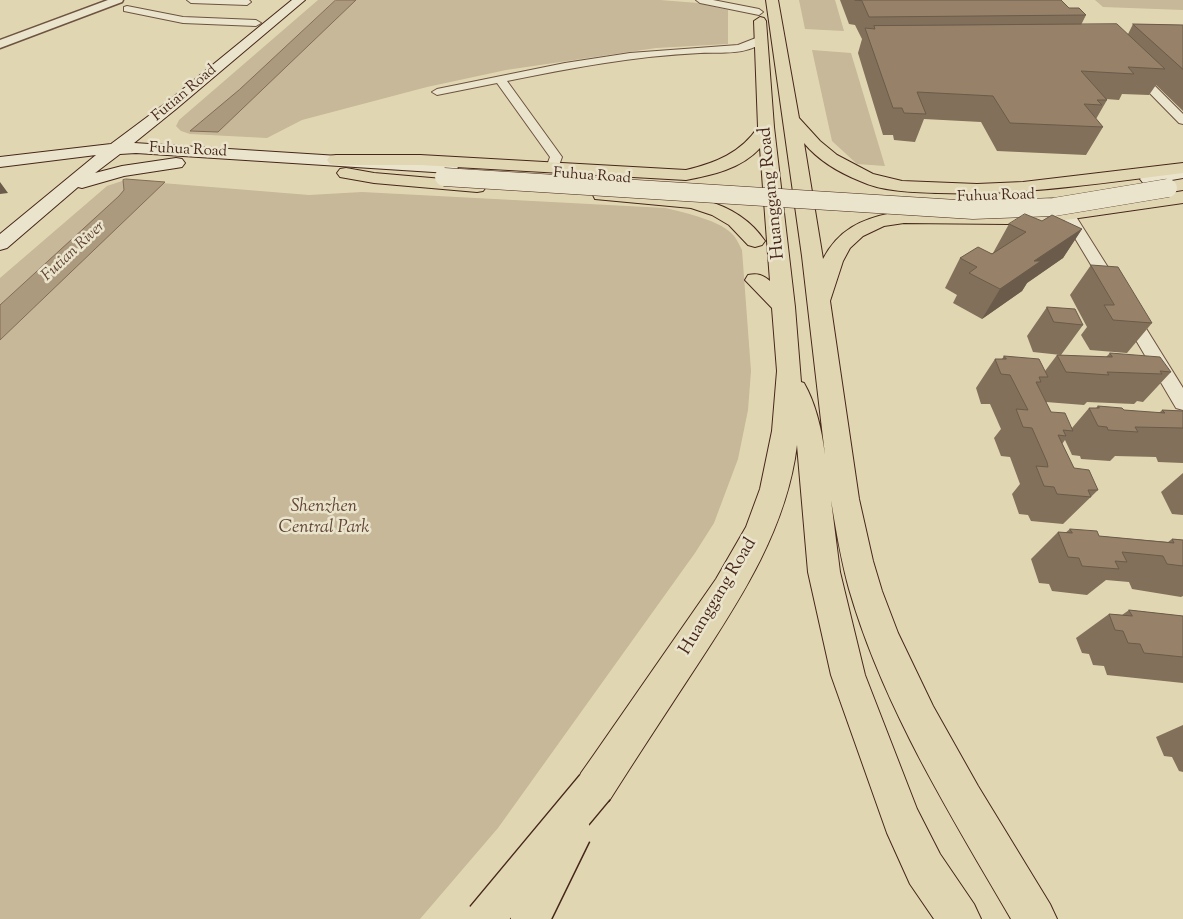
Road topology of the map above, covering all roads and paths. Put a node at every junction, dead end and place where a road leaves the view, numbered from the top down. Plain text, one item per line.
1 (118, 0) edge
2 (285, 0) edge
3 (299, 0) edge
4 (700, 0) edge
5 (190, 4) edge
6 (763, 4) edge
7 (171, 8) dead end
8 (127, 9) dead end
9 (235, 11) junction
10 (159, 15) junction
11 (220, 22) junction
12 (256, 23) junction
13 (761, 39) junction
14 (0, 44) edge
15 (1128, 65) edge
16 (500, 79) junction
17 (437, 92) dead end
18 (154, 113) junction
19 (792, 120) junction
20 (1183, 121) edge
21 (125, 122) dead end
22 (766, 127) junction
23 (101, 150) junction
24 (190, 157) junction
25 (333, 165) junction
26 (4, 166) edge
27 (552, 168) junction
28 (1183, 168) edge
29 (446, 172) junction
30 (1183, 173) edge
31 (666, 175) junction
32 (47, 187) junction
33 (916, 188) junction
34 (1178, 190) edge
35 (660, 199) junction
36 (1068, 215) junction
37 (929, 218) junction
38 (0, 228) edge
39 (755, 241) dead end
40 (0, 244) edge
41 (756, 280) dead end
42 (820, 304) junction
43 (784, 307) junction
44 (789, 371) junction
45 (1183, 403) edge
46 (595, 787) junction
47 (485, 919) edge
48 (530, 919) edge
49 (959, 919) edge
50 (1035, 919) edge

1 - 14 street
2 - 12 main road, Futian Road
3 - 18 main road, Futian Road
4 - 6 street
5 - 9 street
5 - 9 street
6 - 13 highway, Huanggang Road
6 - 19 highway, Huanggang Road
7 - 10 street
8 - 10 street
9 - 11 street
10 - 11 street
11 - 12 street
12 - 18 main road, Futian Road
13 - 16 street
13 - 22 highway, Huanggang Road
15 - 20 street
16 - 17 street
16 - 27 street
18 - 21 main road
18 - 23 main road, Futian Road
18 - 24 main road
19 - 33 highway
19 - 42 highway, Huanggang Road
22 - 31 highway
22 - 43 highway, Huanggang Road
23 - 24 main road, Fuhua Road
23 - 26 main road, Fuhua Road
23 - 26 main road, Fuhua Road
23 - 32 main road, Futian Road
24 - 25 main road, Fuhua Road
24 - 32 main road
25 - 27 highway
25 - 29 main road, Fuhua Road
25 - 35 highway
26 - 32 main road
27 - 31 highway
28 - 33 highway
29 - 30 main road, Fuhua Road
29 - 34 main road, Fuhua Road, bridge
31 - 35 highway
32 - 38 main road, Futian Road
32 - 40 main road, Futian Road
33 - 37 highway
34 - 36 highway
35 - 39 highway
36 - 37 highway
36 - 45 street
37 - 42 highway
41 - 43 highway
42 - 50 highway, Huanggang Road
43 - 44 highway, Huanggang Road
44 - 46 highway, Huanggang Road
44 - 49 highway
46 - 47 highway, bridge
46 - 48 highway, Huanggang Road, bridge

